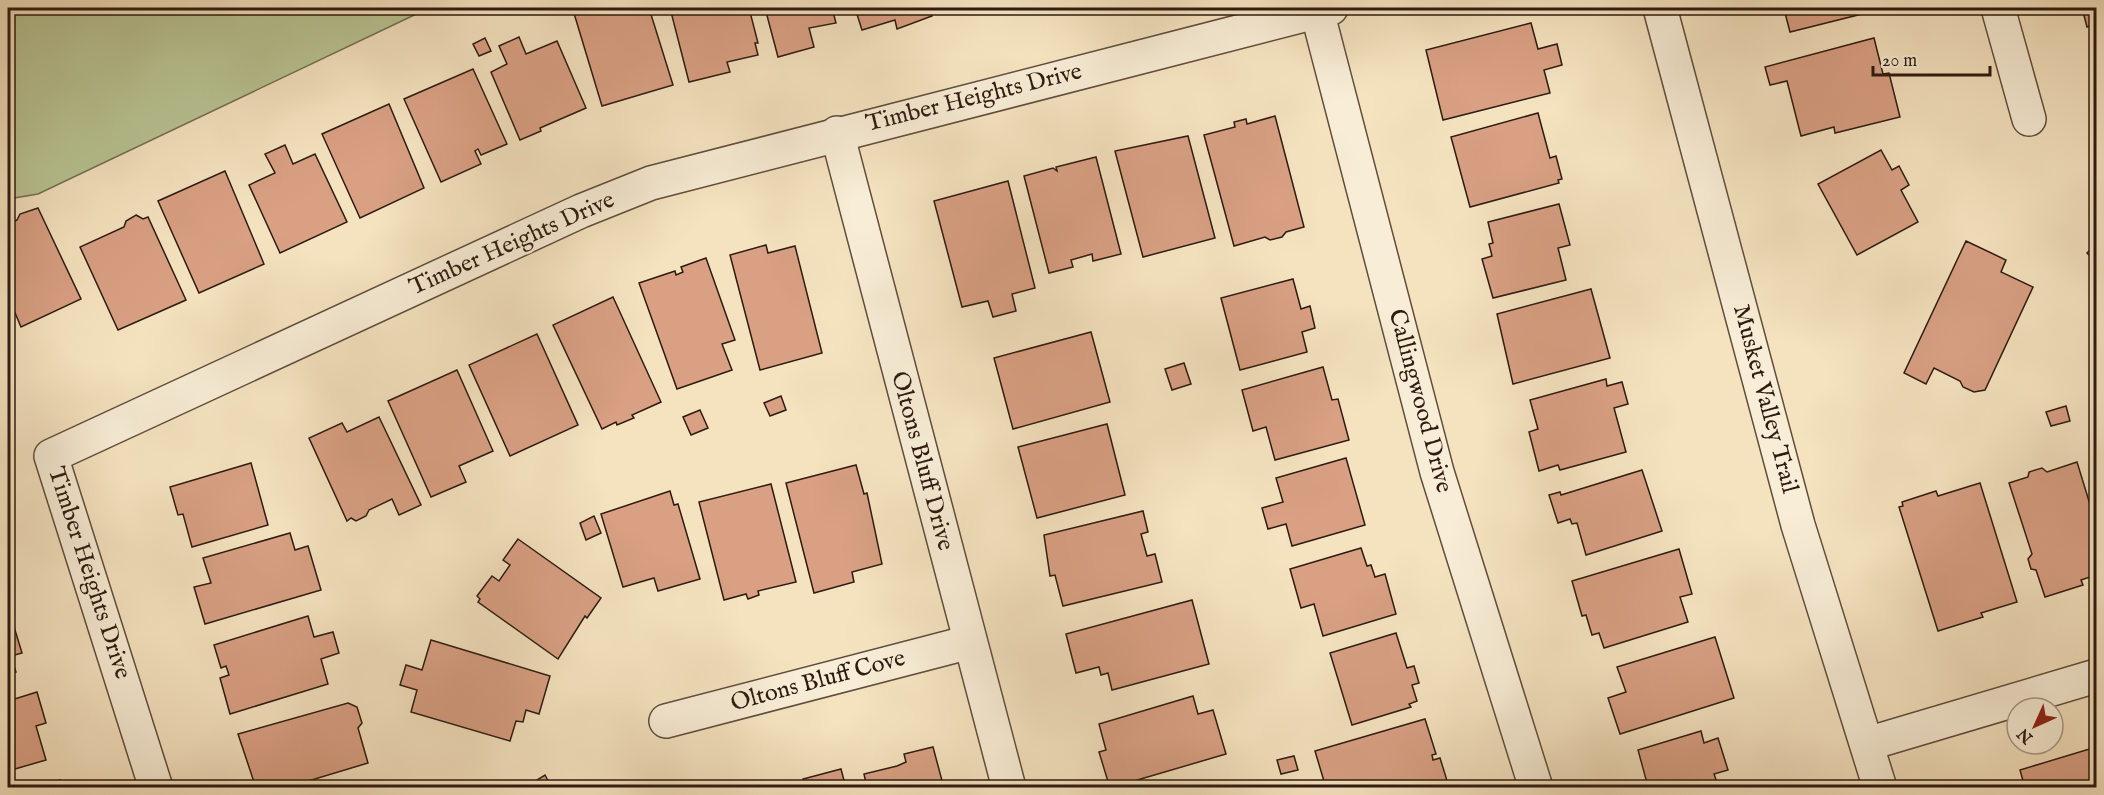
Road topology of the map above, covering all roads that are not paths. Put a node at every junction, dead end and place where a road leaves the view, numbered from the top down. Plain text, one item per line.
1 (1660, 8) edge
2 (1998, 8) edge
3 (1324, 10) edge
4 (2029, 118) dead end
5 (837, 134) junction
6 (970, 642) junction
7 (2097, 676) edge
8 (666, 721) dead end
9 (1867, 744) junction
10 (156, 788) edge
11 (1009, 788) edge
12 (1536, 788) edge
13 (1880, 788) edge

1 - 9 street, Musket Valley Trail
2 - 4 street
3 - 5 street, Timber Heights Drive
3 - 12 street, Callingwood Drive
5 - 6 street, Oltons Bluff Drive
5 - 10 street, Timber Heights Drive
6 - 8 street, Oltons Bluff Cove
6 - 11 street, Oltons Bluff Drive
7 - 9 street
9 - 13 street, Musket Valley Trail

